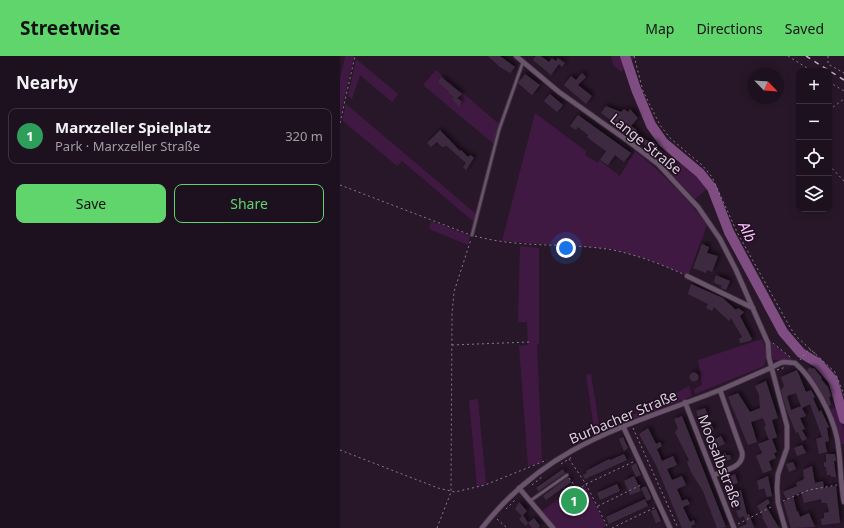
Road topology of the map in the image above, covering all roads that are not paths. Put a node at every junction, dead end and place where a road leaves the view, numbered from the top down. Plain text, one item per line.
1 (516, 56) edge
2 (523, 62) junction
3 (472, 235) road end
4 (687, 276) road end
5 (753, 308) junction
6 (772, 370) junction
7 (720, 390) junction
8 (685, 402) junction
9 (623, 426) junction
10 (566, 475) road end
11 (714, 475) junction
12 (519, 488) junction
13 (843, 496) edge
14 (530, 501) junction
15 (844, 502) edge
16 (734, 527) edge
17 (482, 528) edge
18 (553, 528) edge
19 (670, 528) edge
20 (785, 528) edge

1 - 2 street, Lange Straße
2 - 3 lane
2 - 5 street, Lange Straße
4 - 5 street
5 - 6 street, Lange Straße
6 - 7 street, Burbacher Straße
6 - 13 street
6 - 20 street, Lange Straße
7 - 8 street, Burbacher Straße
7 - 11 street
8 - 9 street, Burbacher Straße
8 - 11 street, Moosalbstraße
9 - 12 street, Burbacher Straße
9 - 19 street
10 - 14 lane
11 - 16 street, Moosalbstraße
12 - 14 street
12 - 17 street, Burbacher Straße
13 - 15 street
14 - 18 street

